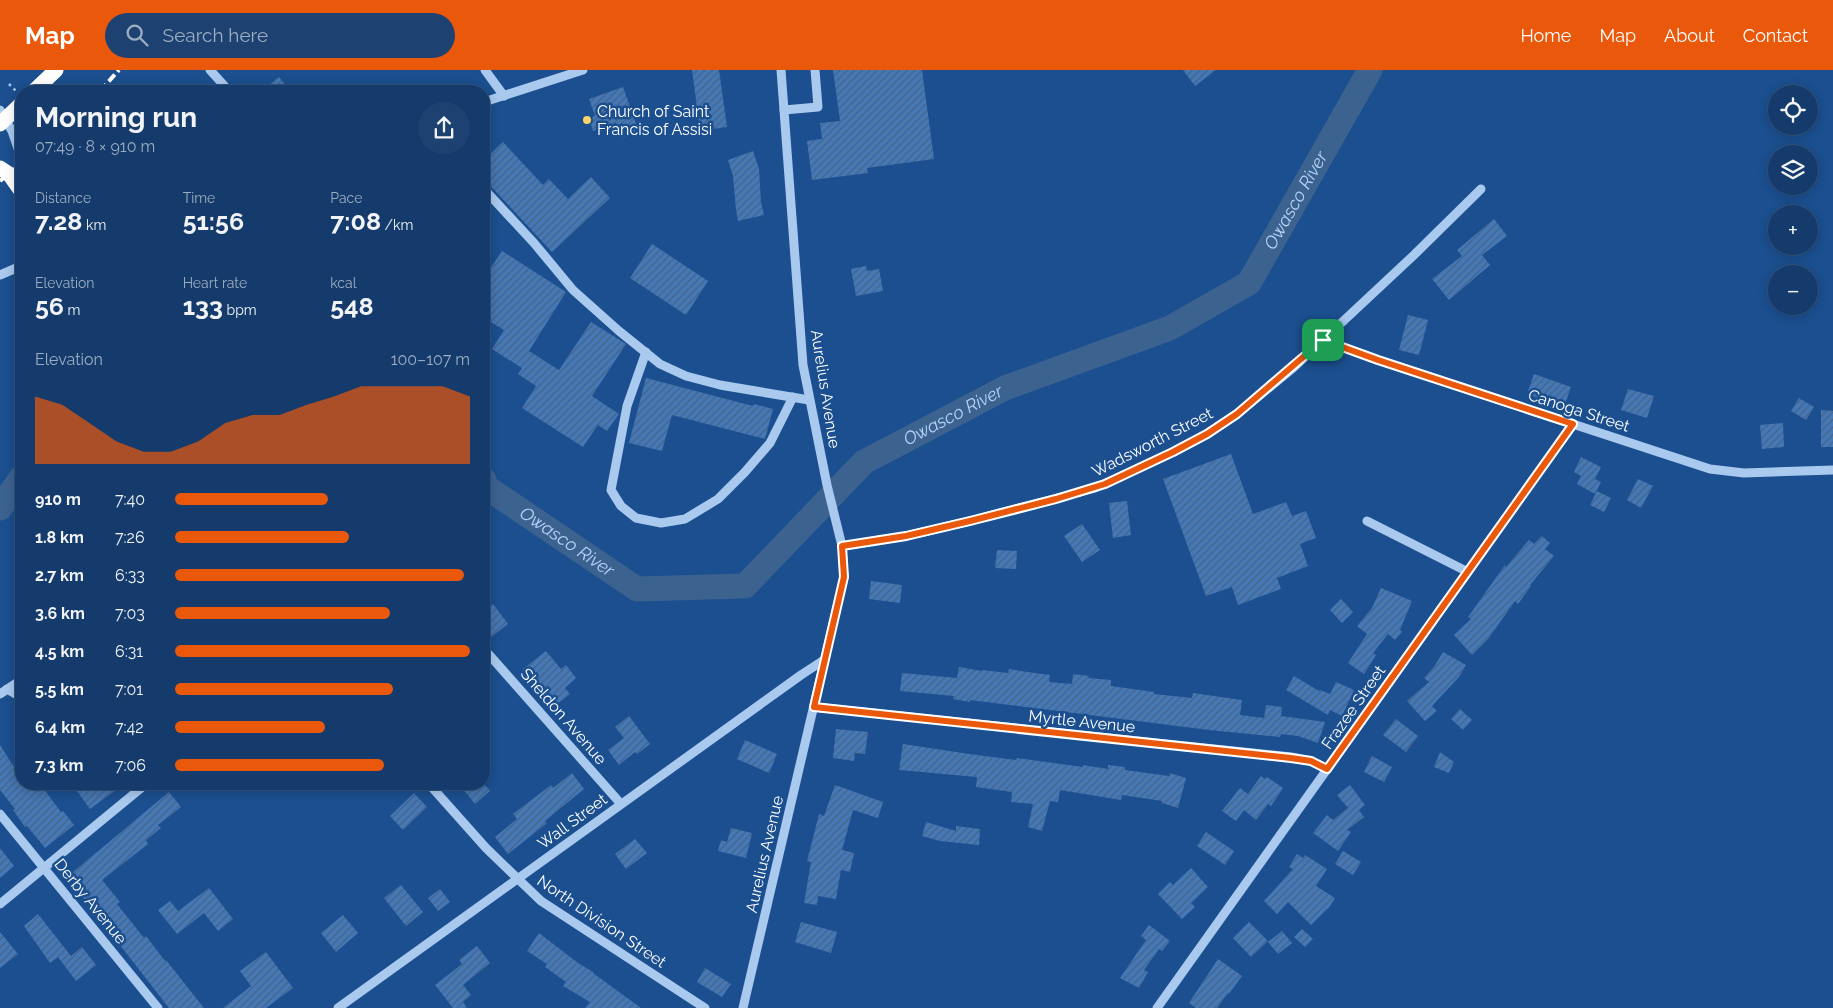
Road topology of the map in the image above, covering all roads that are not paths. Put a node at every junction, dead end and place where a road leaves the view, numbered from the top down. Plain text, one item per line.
1 (56, 70) edge
2 (210, 70) edge
3 (485, 70) edge
4 (583, 70) edge
5 (781, 70) edge
6 (815, 70) edge
7 (40, 85) edge
8 (224, 85) edge
9 (504, 96) junction
10 (490, 100) edge
11 (15, 103) edge
12 (784, 110) junction
13 (2, 118) edge
14 (15, 144) edge
15 (0, 168) edge
16 (15, 182) edge
17 (1481, 189) dead end
18 (490, 195) edge
19 (15, 269) edge
20 (0, 275) edge
21 (1323, 340) junction
22 (646, 352) junction
23 (793, 397) junction
24 (809, 400) junction
25 (1573, 424) junction
26 (1833, 470) edge
27 (1367, 521) dead end
28 (842, 546) junction
29 (1468, 572) junction
30 (490, 656) edge
31 (824, 660) junction
32 (15, 684) edge
33 (3, 692) edge
34 (814, 707) junction
35 (1327, 769) junction
36 (139, 790) edge
37 (434, 790) edge
38 (621, 804) junction
39 (0, 814) edge
40 (44, 867) junction
41 (516, 879) junction
42 (0, 904) edge
43 (702, 1007) edge
44 (158, 1008) edge
45 (338, 1008) edge
46 (743, 1008) edge
47 (1157, 1008) edge

1 - 7 highway
2 - 8 street
3 - 9 street
4 - 9 street
5 - 12 street, Aurelius Avenue
6 - 12 street
9 - 10 street
11 - 13 highway
12 - 24 street, Aurelius Avenue
13 - 14 street
15 - 16 highway
17 - 21 street, Wadsworth Street
18 - 22 street
19 - 20 street
21 - 25 street, Canoga Street
21 - 28 street, Wadsworth Street
22 - 23 street
22 - 23 street
23 - 24 street
24 - 28 street, Aurelius Avenue
25 - 26 street, Canoga Street
25 - 29 street, Frazee Street
27 - 29 street
28 - 31 street, Aurelius Avenue
29 - 35 street, Frazee Street
30 - 38 street, Sheldon Avenue
31 - 34 street, Aurelius Avenue
31 - 38 street, Wall Street
32 - 33 street
34 - 35 street, Myrtle Avenue
34 - 46 street, Aurelius Avenue
35 - 47 street, Frazee Street
36 - 40 street
37 - 41 street, North Division Street
38 - 41 street, Wall Street
39 - 40 street, Derby Avenue
40 - 42 street
40 - 44 street, Derby Avenue
41 - 43 street, North Division Street
41 - 45 street, Wall Street

